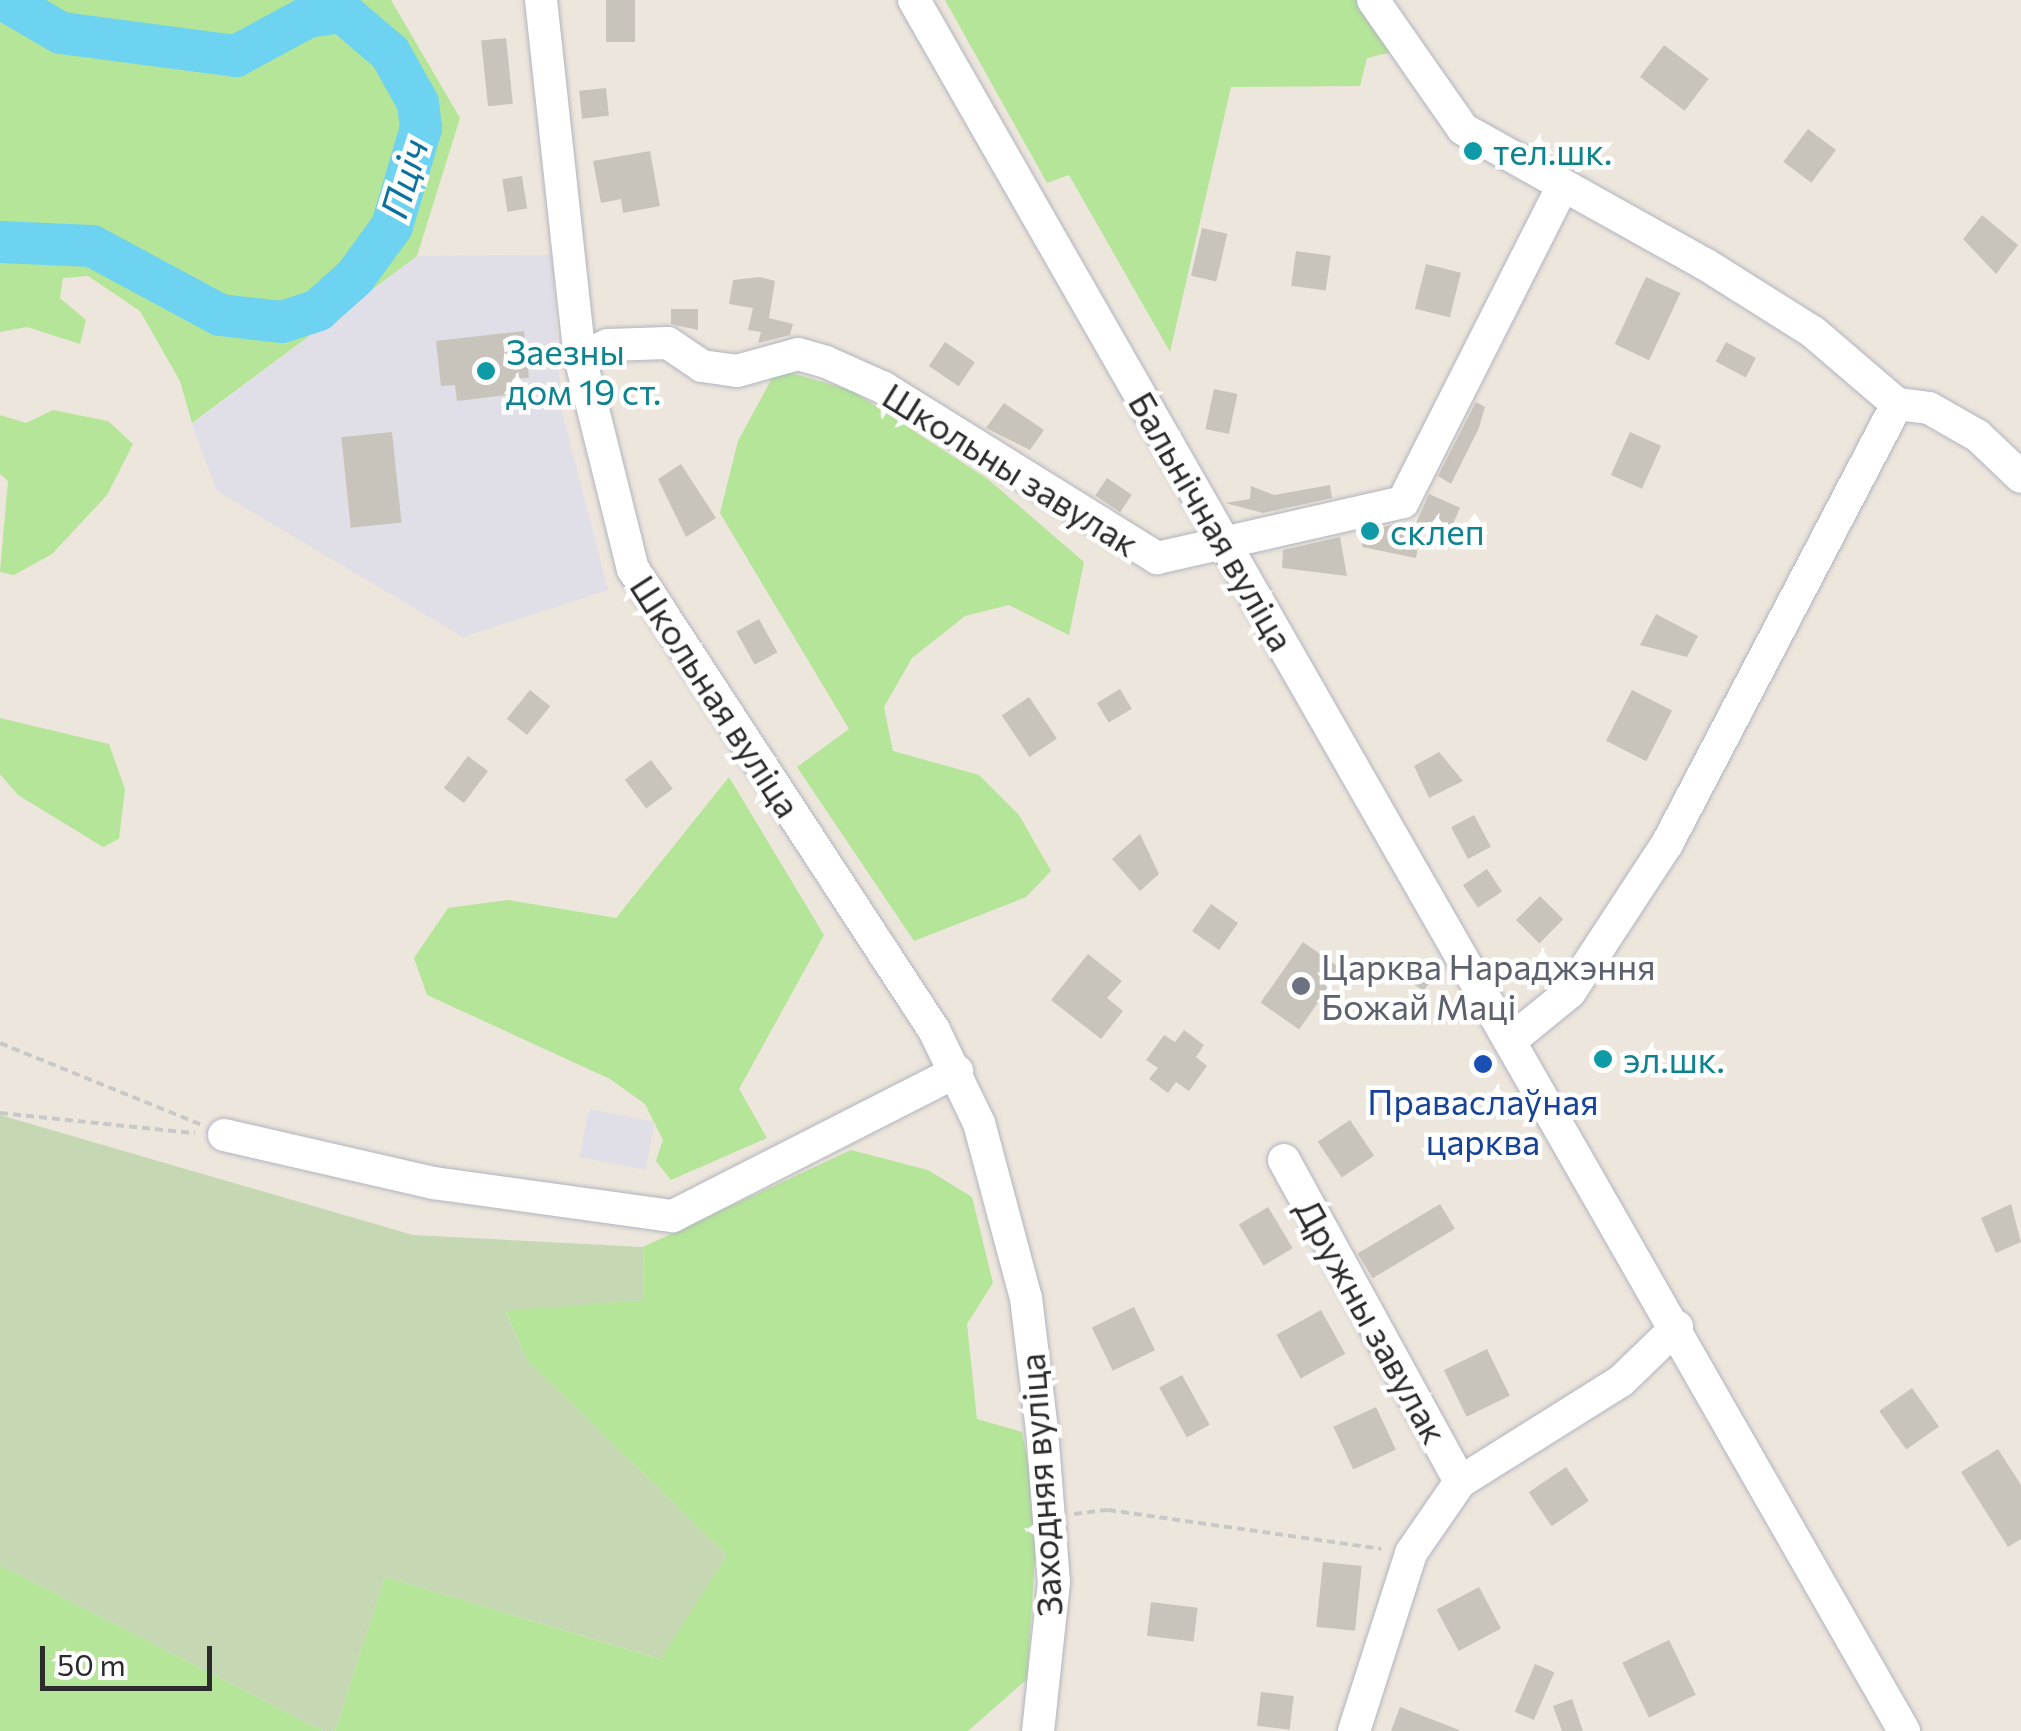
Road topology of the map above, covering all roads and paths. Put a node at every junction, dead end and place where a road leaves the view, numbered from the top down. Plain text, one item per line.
1 (541, 0) edge
2 (914, 0) edge
3 (1373, 0) edge
4 (1560, 191) junction
5 (580, 357) junction
6 (1897, 404) junction
7 (2021, 476) edge
8 (1222, 538) junction
9 (1510, 1041) junction
10 (0, 1043) edge
11 (957, 1071) junction
12 (0, 1113) edge
13 (224, 1135) junction
14 (1284, 1160) dead end
15 (1024, 1291) joint
16 (1677, 1327) junction
17 (1460, 1482) junction
18 (1049, 1516) junction
19 (1411, 1553) junction
20 (1038, 1731) edge
21 (1354, 1731) edge
22 (1904, 1731) edge

1 - 5 street, Школьная вуліца
2 - 8 street, Бальнічная вуліца
3 - 4 street
4 - 6 street
4 - 8 street, Школьны завулак
5 - 8 street, Школьны завулак
5 - 11 street, Школьная вуліца
6 - 7 street
6 - 9 street
8 - 9 street, Бальнічная вуліца
9 - 16 street, Бальнічная вуліца
10 - 13 path
11 - 13 street
11 - 15 street, Школьная вуліца
12 - 13 path
14 - 17 street, Дружны завулак
15 - 18 street, Заходняя вуліца
16 - 17 street
16 - 22 street, Бальнічная вуліца
17 - 19 street
18 - 19 path
18 - 20 street, Заходняя вуліца
19 - 21 street

